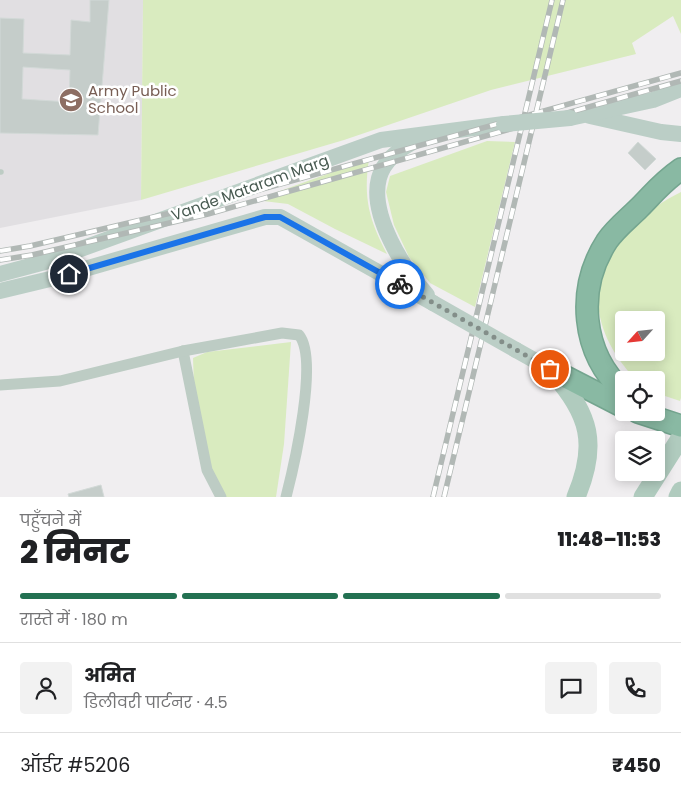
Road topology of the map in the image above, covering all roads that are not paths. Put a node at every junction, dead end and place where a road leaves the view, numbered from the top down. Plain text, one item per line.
1 (681, 89) edge
2 (578, 116) junction
3 (428, 134) junction
4 (681, 134) edge
5 (681, 169) edge
6 (681, 182) edge
7 (639, 208) junction
8 (0, 274) edge
9 (0, 291) edge
10 (433, 303) junction
11 (183, 351) junction
12 (550, 369) junction
13 (615, 382) edge
14 (0, 385) edge
15 (615, 402) edge
16 (681, 437) edge
17 (681, 492) edge
18 (221, 497) edge
19 (286, 497) edge
20 (576, 497) edge
21 (643, 497) edge
22 (678, 497) edge

1 - 2 main road
2 - 3 main road, Vande Mataram Marg, bridge
2 - 4 main road
3 - 8 main road, Vande Mataram Marg
3 - 10 main road
5 - 7 highway
6 - 7 highway
7 - 13 highway
9 - 10 main road, Vande Mataram Marg
10 - 12 main road, Vande Mataram Marg, bridge
11 - 14 street
11 - 18 street
11 - 19 street
12 - 15 highway
12 - 20 main road
16 - 21 main road
17 - 22 main road

